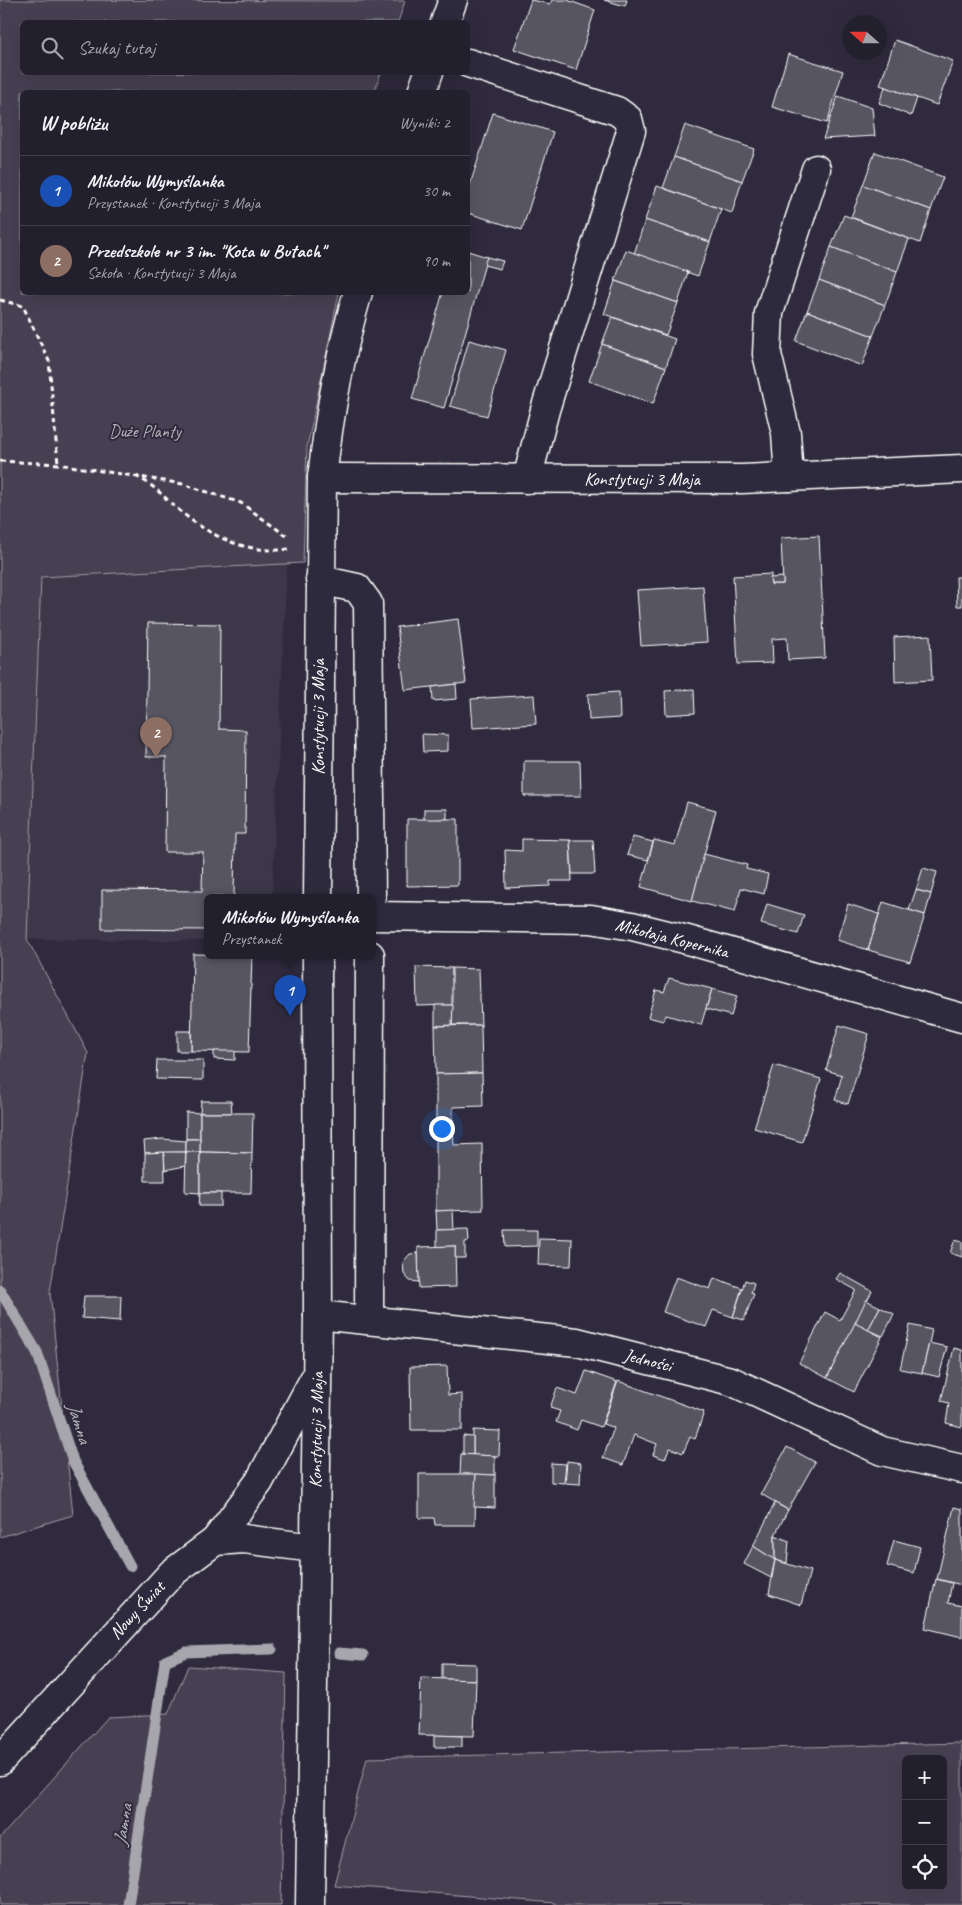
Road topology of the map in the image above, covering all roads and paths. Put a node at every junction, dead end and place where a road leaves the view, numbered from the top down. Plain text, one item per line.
1 (434, 0) edge
2 (453, 0) edge
3 (439, 20) edge
4 (446, 20) edge
5 (470, 64) edge
6 (428, 75) edge
7 (423, 90) edge
8 (816, 169) dead end
9 (357, 295) edge
10 (0, 300) edge
11 (0, 461) edge
12 (58, 464) junction
13 (962, 469) edge
14 (135, 476) junction
15 (788, 477) junction
16 (322, 478) junction
17 (527, 479) junction
18 (292, 539) dead end
19 (294, 548) dead end
20 (320, 580) junction
21 (318, 894) edge
22 (371, 894) edge
23 (376, 916) edge
24 (317, 959) edge
25 (370, 959) edge
26 (962, 1018) edge
27 (318, 1315) junction
28 (369, 1320) junction
29 (316, 1375) junction
30 (962, 1469) edge
31 (215, 1541) junction
32 (314, 1548) junction
33 (0, 1761) edge
34 (310, 1905) edge

1 - 3 street
2 - 4 street
5 - 17 street
6 - 7 street
8 - 15 street
9 - 16 street, Konstytucji 3 Maja
10 - 12 path
11 - 12 path
12 - 14 path
13 - 15 street, Konstytucji 3 Maja
14 - 18 path
14 - 19 path
15 - 17 street, Konstytucji 3 Maja
16 - 17 street, Konstytucji 3 Maja
16 - 20 street, Konstytucji 3 Maja
20 - 21 street, Konstytucji 3 Maja
20 - 22 street
23 - 26 street, Mikołaja Kopernika
24 - 27 street, Konstytucji 3 Maja
25 - 28 street
27 - 28 street, Jedności
27 - 29 street, Konstytucji 3 Maja
28 - 30 street, Jedności
29 - 31 street, Nowy Świat
29 - 32 street, Konstytucji 3 Maja
31 - 32 street
31 - 33 street, Nowy Świat
32 - 34 street, Konstytucji 3 Maja

